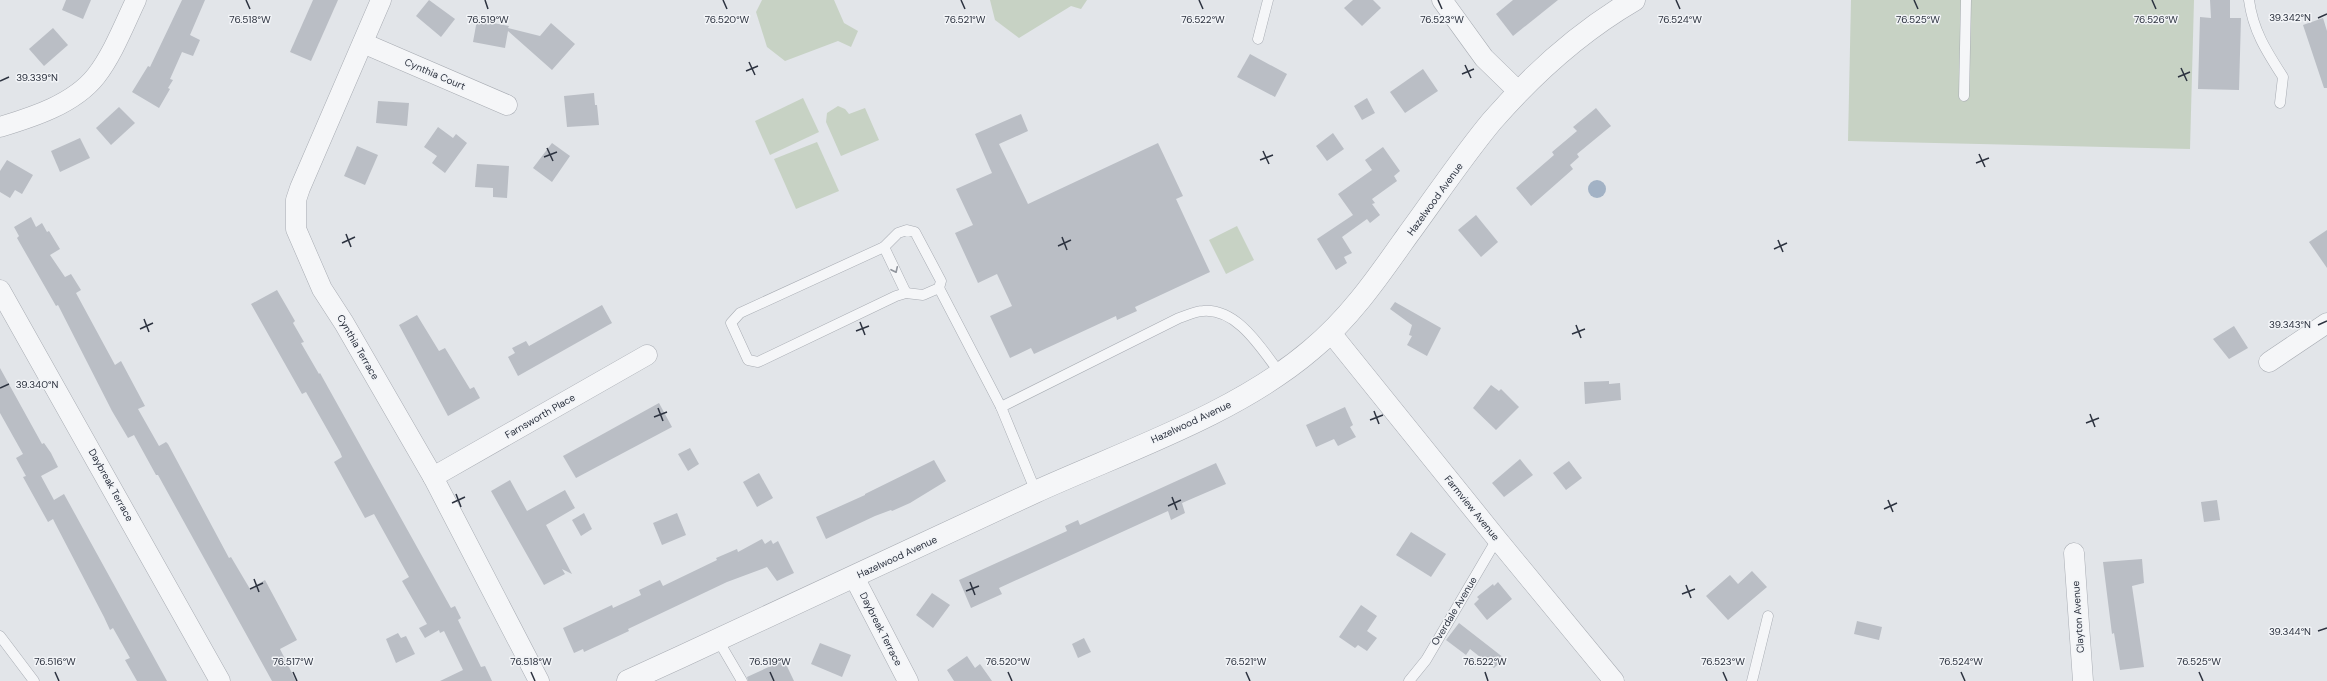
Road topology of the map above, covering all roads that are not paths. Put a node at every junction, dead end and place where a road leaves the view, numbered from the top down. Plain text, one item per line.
1 (136, 0) edge
2 (380, 0) edge
3 (1268, 0) edge
4 (1442, 0) edge
5 (1634, 0) edge
6 (1966, 0) edge
7 (2249, 0) edge
8 (1258, 39) dead end
9 (363, 43) junction
10 (1519, 92) junction
11 (1964, 96) dead end
12 (2280, 103) dead end
13 (507, 105) dead end
14 (0, 127) edge
15 (884, 247) junction
16 (939, 288) junction
17 (0, 290) edge
18 (906, 293) junction
19 (2327, 323) edge
20 (1331, 333) junction
21 (647, 356) dead end
22 (2269, 362) dead end
23 (1280, 373) junction
24 (1000, 407) junction
25 (433, 477) junction
26 (1036, 492) junction
27 (1497, 539) junction
28 (2074, 553) dead end
29 (854, 577) junction
30 (1768, 616) dead end
31 (0, 636) edge
32 (718, 640) junction
33 (641, 678) edge
34 (34, 681) edge
35 (220, 681) edge
36 (539, 681) edge
37 (742, 681) edge
38 (908, 681) edge
39 (1409, 681) edge
40 (1614, 681) edge
41 (1752, 681) edge
42 (2083, 681) edge

1 - 14 street
2 - 9 street, Cynthia Terrace
3 - 8 lane
4 - 10 street
5 - 10 street, Hazelwood Avenue
6 - 11 lane
7 - 12 lane
9 - 13 street, Cynthia Court
9 - 25 street, Cynthia Terrace
10 - 20 street, Hazelwood Avenue
15 - 16 lane
15 -> 18 lane
15 - 18 lane
16 - 18 lane
16 - 24 lane
17 - 35 street, Daybreak Terrace
19 - 22 street
20 - 23 street, Hazelwood Avenue
20 - 27 street, Farmview Avenue
21 - 25 street, Farnsworth Place
23 - 24 lane
23 - 26 street, Hazelwood Avenue
24 - 26 lane
25 - 36 street, Cynthia Terrace
26 - 29 street, Hazelwood Avenue
27 - 39 lane, Overdale Avenue
27 - 40 street, Farmview Avenue
28 - 42 street, Clayton Avenue
29 - 32 street, Hazelwood Avenue
29 - 38 street, Daybreak Terrace
30 - 41 lane
31 - 34 lane
32 - 33 street, Hazelwood Avenue
32 - 37 lane

